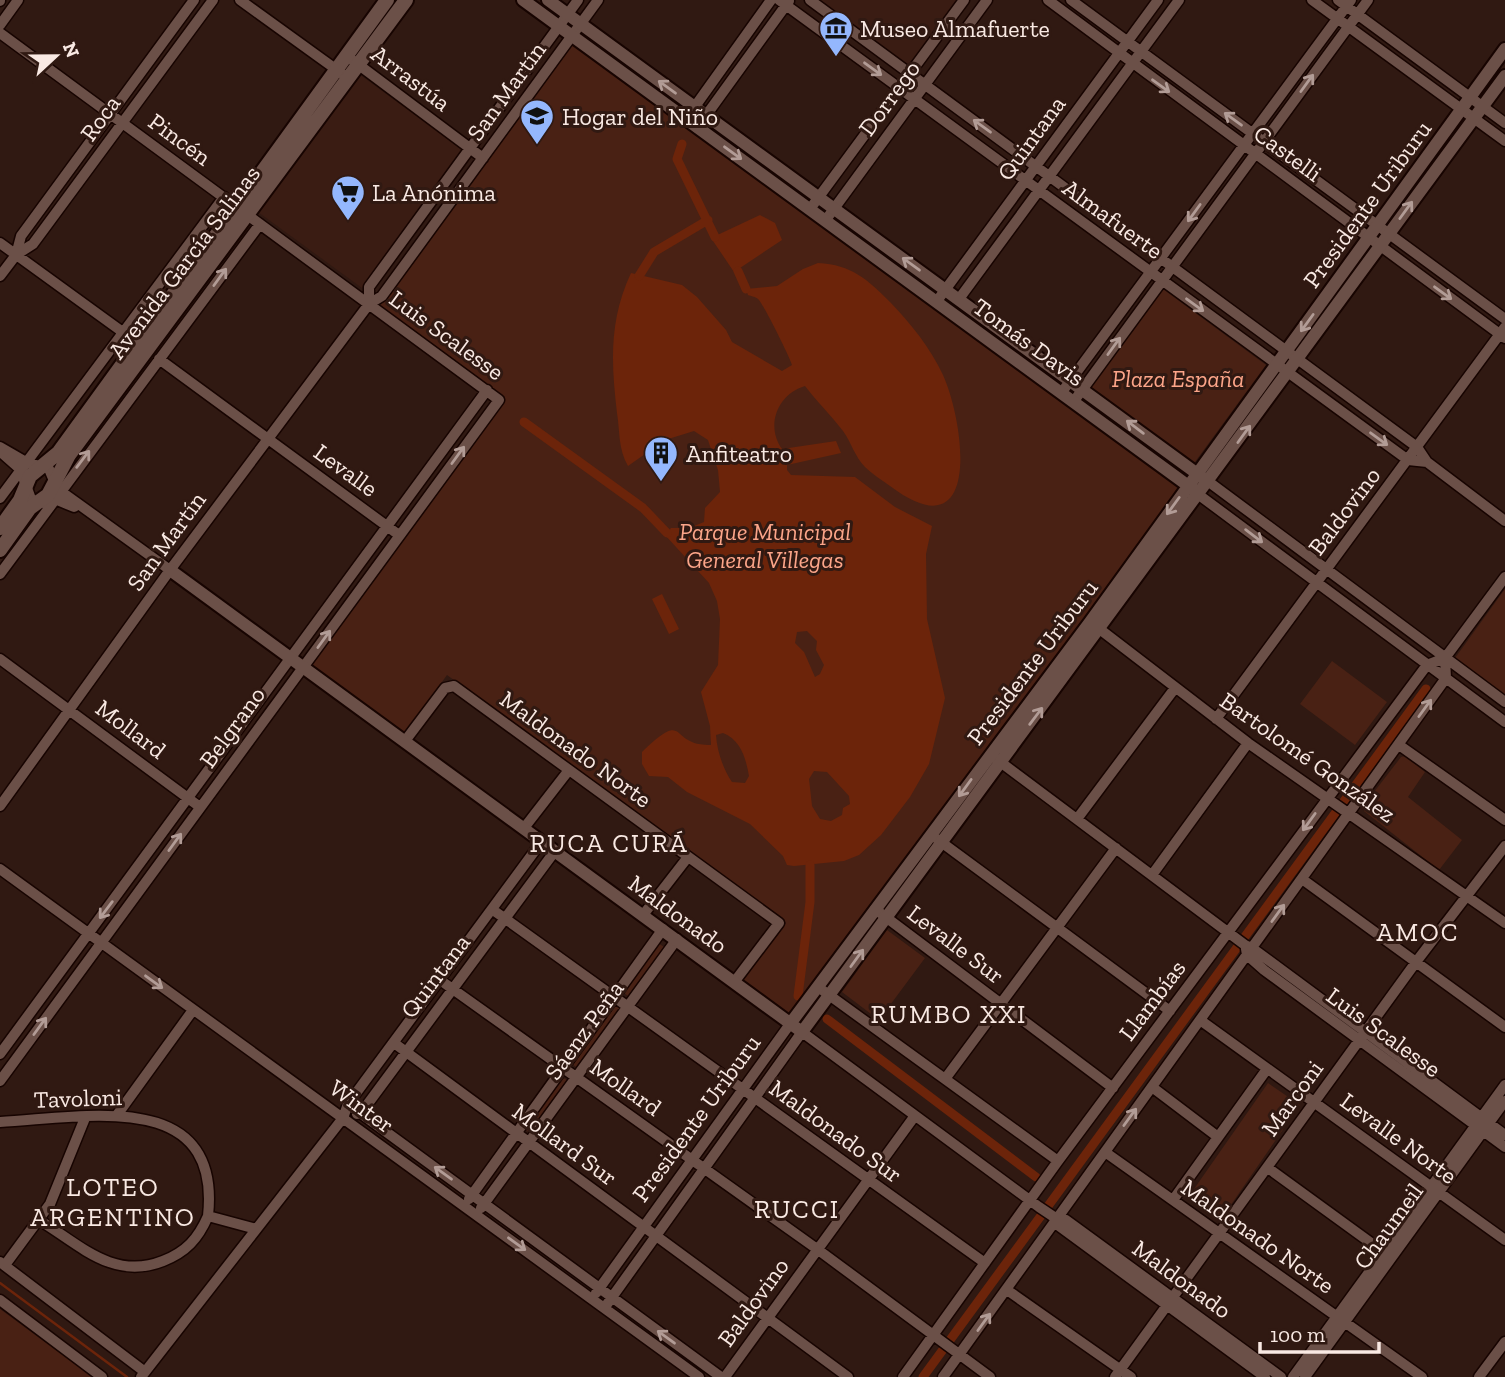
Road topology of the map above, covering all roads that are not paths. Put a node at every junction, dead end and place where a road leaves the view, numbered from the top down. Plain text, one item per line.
1 (19, 0) edge
2 (194, 0) edge
3 (213, 0) edge
4 (240, 0) edge
5 (387, 0) edge
6 (406, 0) edge
7 (523, 0) edge
8 (548, 0) edge
9 (578, 0) edge
10 (598, 0) edge
11 (771, 0) edge
12 (810, 0) edge
13 (964, 0) edge
14 (987, 0) edge
15 (1048, 0) edge
16 (1071, 0) edge
17 (1158, 0) edge
18 (1179, 0) edge
19 (1312, 0) edge
20 (1368, 0) edge
21 (785, 2) edge
22 (1345, 2) edge
23 (567, 15) junction
24 (1357, 15) junction
25 (1337, 18) junction
26 (580, 24) junction
27 (0, 25) edge
28 (558, 27) junction
29 (1349, 27) junction
30 (0, 33) edge
31 (571, 36) junction
32 (1128, 42) junction
33 (1505, 49) edge
34 (1141, 51) junction
35 (1118, 55) junction
36 (352, 61) junction
37 (1131, 64) junction
38 (910, 73) junction
39 (342, 74) junction
40 (1505, 76) edge
41 (925, 85) junction
42 (899, 88) junction
43 (1470, 97) junction
44 (914, 99) junction
45 (1482, 106) junction
46 (695, 107) junction
47 (1461, 109) junction
48 (110, 114) junction
49 (706, 116) junction
50 (1474, 118) junction
51 (686, 119) junction
52 (122, 123) junction
53 (1505, 123) edge
54 (697, 128) junction
55 (1253, 133) junction
56 (1505, 141) edge
57 (1264, 142) junction
58 (1243, 146) junction
59 (470, 148) junction
60 (1255, 155) junction
61 (483, 158) junction
62 (1036, 166) junction
63 (1049, 176) junction
64 (1025, 181) junction
65 (1038, 191) junction
66 (224, 197) junction
67 (819, 197) junction
68 (834, 208) junction
69 (810, 209) junction
70 (248, 215) junction
71 (825, 220) junction
72 (1383, 229) junction
73 (1374, 242) junction
74 (0, 243) edge
75 (16, 255) junction
76 (1161, 258) junction
77 (1173, 266) junction
78 (1150, 273) junction
79 (0, 276) edge
80 (1162, 281) junction
81 (946, 289) junction
82 (959, 299) junction
83 (937, 301) junction
84 (369, 304) junction
85 (1505, 319) edge
86 (124, 333) junction
87 (1503, 333) edge
88 (1287, 350) junction
89 (1299, 358) junction
90 (159, 359) junction
91 (1282, 369) junction
92 (1071, 380) junction
93 (1083, 388) junction
94 (486, 390) junction
95 (1062, 393) junction
96 (499, 400) joint
97 (1074, 401) junction
98 (268, 439) junction
99 (1417, 447) junction
100 (0, 449) edge
101 (1408, 460) junction
102 (1427, 462) junction
103 (23, 465) junction
104 (43, 467) junction
105 (1197, 473) junction
106 (1209, 482) junction
107 (1188, 485) junction
108 (26, 486) junction
109 (57, 487) junction
110 (1199, 495) junction
111 (0, 498) edge
112 (52, 500) junction
113 (37, 502) junction
114 (89, 514) junction
115 (1505, 521) edge
116 (386, 526) junction
117 (0, 528) edge
118 (400, 535) junction
119 (0, 550) edge
120 (170, 570) junction
121 (1326, 571) junction
122 (0, 574) edge
123 (1505, 577) edge
124 (1317, 583) junction
125 (1095, 626) junction
126 (291, 658) junction
127 (1445, 658) junction
128 (0, 659) edge
129 (1427, 665) junction
130 (303, 667) junction
131 (1446, 678) junction
132 (1175, 688) junction
133 (1505, 702) edge
134 (69, 709) junction
135 (1216, 719) junction
136 (1505, 722) edge
137 (405, 741) junction
138 (1248, 743) junction
139 (1399, 745) junction
140 (989, 754) junction
141 (1001, 763) junction
142 (569, 769) junction
143 (190, 798) junction
144 (1339, 804) junction
145 (0, 806) edge
146 (200, 807) junction
147 (1077, 820) junction
148 (1505, 820) edge
149 (524, 828) junction
150 (936, 839) junction
151 (542, 841) junction
152 (1505, 846) edge
153 (1116, 848) junction
154 (555, 851) junction
155 (688, 857) junction
156 (0, 869) edge
157 (1152, 875) junction
158 (1302, 879) junction
159 (1468, 895) junction
160 (875, 909) junction
161 (493, 910) junction
162 (643, 915) junction
163 (505, 918) junction
164 (886, 918) junction
165 (1505, 923) edge
166 (1056, 928) junction
167 (663, 929) junction
168 (88, 933) junction
169 (1232, 935) junction
170 (677, 939) junction
171 (101, 943) junction
172 (1248, 949) junction
173 (1416, 962) junction
174 (440, 980) junction
175 (734, 981) junction
176 (818, 987) junction
177 (452, 989) junction
178 (830, 996) junction
179 (613, 997) junction
180 (999, 1003) junction
181 (626, 1007) junction
182 (193, 1010) junction
183 (1170, 1011) junction
184 (1200, 1020) junction
185 (790, 1024) junction
186 (1505, 1027) edge
187 (802, 1032) junction
188 (1362, 1036) junction
189 (394, 1043) junction
190 (405, 1052) junction
191 (0, 1054) edge
192 (562, 1067) junction
193 (1267, 1069) junction
194 (2, 1075) edge
195 (575, 1076) junction
196 (945, 1079) junction
197 (1505, 1085) edge
198 (1152, 1087) junction
199 (1113, 1088) junction
200 (742, 1089) junction
201 (754, 1097) junction
202 (1505, 1101) edge
203 (1314, 1103) junction
204 (348, 1104) junction
205 (361, 1113) junction
206 (117, 1115) junction
207 (914, 1117) junction
208 (85, 1118) junction
209 (343, 1118) junction
210 (0, 1122) edge
211 (1482, 1124) junction
212 (514, 1134) junction
213 (1505, 1135) edge
214 (1218, 1137) junction
215 (527, 1143) junction
216 (1505, 1147) edge
217 (1105, 1152) junction
218 (691, 1159) junction
219 (1058, 1161) junction
220 (703, 1167) junction
221 (1268, 1168) junction
222 (868, 1180) junction
223 (1435, 1189) junction
224 (473, 1195) junction
225 (1173, 1200) junction
226 (485, 1203) junction
227 (1035, 1204) junction
228 (464, 1205) junction
229 (476, 1214) junction
230 (208, 1216) junction
231 (1054, 1217) junction
232 (39, 1220) junction
233 (642, 1227) junction
234 (256, 1229) junction
235 (1220, 1234) junction
236 (654, 1235) junction
237 (1505, 1240) edge
238 (817, 1249) junction
239 (1388, 1254) junction
240 (2, 1263) edge
241 (985, 1263) junction
242 (600, 1288) junction
243 (1007, 1290) junction
244 (592, 1298) junction
245 (613, 1298) junction
246 (0, 1300) edge
247 (1171, 1303) junction
248 (605, 1307) junction
249 (767, 1318) junction
250 (1340, 1319) junction
251 (937, 1338) junction
252 (1505, 1342) edge
253 (956, 1352) junction
254 (1117, 1373) edge
255 (143, 1374) edge
256 (102, 1377) edge
257 (699, 1377) edge
258 (723, 1377) edge
259 (848, 1377) edge
260 (903, 1377) edge
261 (943, 1377) edge
262 (990, 1377) edge
263 (1131, 1377) edge
264 (1265, 1377) edge
265 (1281, 1377) edge
266 (1293, 1377) edge
267 (1305, 1377) edge
268 (1422, 1377) edge
269 (1479, 1377) edge

1 - 27 street
2 - 48 street, Roca
3 - 52 street, Roca
4 - 39 street, Arrastúa
5 - 36 main road, Avenida García Salinas
6 - 36 main road, Avenida García Salinas
7 - 28 street, Tomás Davis
8 - 23 street, Tomás Davis
9 - 23 street, San Martín
10 - 26 street, San Martín
11 - 46 street
12 - 38 street, Almafuerte
13 - 38 street, Dorrego
14 - 41 street, Dorrego
15 - 35 street, Castelli
16 - 32 street, Castelli
17 - 32 street, Quintana
18 - 34 street, Quintana
19 - 25 street
20 - 24 street
21 -> 42 street, Almafuerte
21 - 49 street
22 - 24 street
22 - 25 street
23 - 26 street, Tomás Davis
23 - 28 street, San Martín
24 - 29 street
24 - 43 street
25 - 29 street
25 - 55 street
26 - 31 street, San Martín
46 -> 26 street, Tomás Davis
28 - 31 street, Tomás Davis
28 - 59 street, San Martín
29 - 47 street
57 -> 29 street
30 - 48 street, Pincén
31 - 51 street, Tomás Davis
31 - 61 street, San Martín
32 - 34 street, Castelli
32 - 35 street, Quintana
33 - 43 street, Presidente Uriburu
34 - 37 street, Quintana
55 -> 34 street, Castelli
35 - 37 street, Castelli
35 - 62 street, Quintana
36 - 39 main road, Avenida García Salinas
36 - 59 street, Arrastúa
37 -> 58 street, Castelli
37 - 63 street, Quintana
38 - 41 street, Almafuerte
38 - 42 street, Dorrego
39 - 70 main road, Avenida García Salinas
40 - 45 street, Presidente Uriburu
41 - 44 street, Dorrego
62 -> 41 street, Almafuerte
42 - 44 street, Almafuerte
42 - 67 street, Dorrego
43 - 45 street
43 - 47 street, Presidente Uriburu
44 - 64 street, Almafuerte
44 - 68 street, Dorrego
45 - 50 street, Presidente Uriburu
45 - 53 street
46 - 49 street, Tomás Davis
46 - 51 street
47 - 50 street
47 - 72 street, Presidente Uriburu
48 - 52 street, Pincén
48 - 75 street, Roca
49 - 54 street
49 - 67 street, Tomás Davis
50 - 56 street
72 -> 50 street, Presidente Uriburu
51 - 54 street, Tomás Davis
52 - 66 street, Pincén
52 - 75 street, Roca
54 -> 69 street, Tomás Davis
55 - 57 street, Castelli
55 - 58 street
57 - 60 street
57 - 72 street, Castelli
58 - 60 street, Castelli
58 -> 76 street
59 - 61 street, Arrastúa
59 - 84 street, San Martín
60 - 73 street, Castelli
60 - 77 street
61 - 84 street, San Martín
62 - 63 street, Almafuerte
62 - 64 street, Quintana
63 - 65 street, Quintana
63 - 76 street, Almafuerte
64 - 65 street, Almafuerte
64 - 81 street, Quintana
65 - 78 street, Almafuerte
65 - 82 street, Quintana
66 - 70 street, Pincén
66 - 86 street
67 - 68 street, Tomás Davis
67 - 69 street, Dorrego
68 - 71 street, Dorrego
81 -> 68 street, Tomás Davis
69 - 71 street, Tomás Davis
70 - 84 street, Pincén
90 -> 70 street
70 - 104 main road, Avenida García Salinas
70 - 109 main road, Avenida García Salinas
71 - 83 street, Tomás Davis
72 - 73 street, Presidente Uriburu
72 - 85 street, Castelli
73 -> 87 street, Castelli
73 -> 88 street, Presidente Uriburu
73 - 89 street, Presidente Uriburu
74 - 75 street
75 - 79 street, Roca
75 - 86 street
76 - 77 street, Almafuerte
76 - 78 street
77 - 80 street
77 - 88 street, Almafuerte
78 - 80 street, Almafuerte
78 - 92 street
80 -> 91 street, Almafuerte
93 -> 80 street
81 - 82 street, Tomás Davis
81 - 83 street, Quintana
82 - 92 street, Tomás Davis
83 - 95 street, Tomás Davis
84 - 94 street, Luis Scalesse
84 - 98 street, San Martín
86 - 103 street
87 - 99 street, Baldovino
88 - 89 street, Almafuerte
88 - 91 street, Presidente Uriburu
89 - 91 street, Presidente Uriburu
89 - 99 street, Almafuerte
90 - 98 street, Levalle
109 -> 90 street
91 -> 101 street, Almafuerte
91 - 105 street, Presidente Uriburu
106 -> 91 street, Presidente Uriburu
92 - 93 street, Tomás Davis
92 - 95 street
93 - 97 street
105 -> 93 street, Tomás Davis
94 - 96 street, Luis Scalesse
94 - 116 street, Belgrano
95 - 97 street, Tomás Davis
118 -> 96 street, Belgrano
97 - 107 street, Tomás Davis
98 - 116 street, Levalle
98 - 120 street, San Martín
99 - 101 street, Baldovino
99 - 102 street, Almafuerte
100 - 103 street
101 - 102 street, Almafuerte
101 - 121 street, Baldovino
102 - 115 street, Almafuerte
103 - 104 street
103 - 108 street
103 - 111 street
104 - 108 main road, Avenida García Salinas
104 - 109 street
105 - 106 street, Tomás Davis
105 - 107 street, Presidente Uriburu
106 - 110 street, Presidente Uriburu
106 - 121 street, Tomás Davis
107 - 110 street, Tomás Davis
107 -> 125 street, Presidente Uriburu
108 - 113 street
108 - 117 main road, Avenida García Salinas
109 - 112 street
109 - 113 main road, Avenida García Salinas
109 - 114 street
110 -> 124 street, Tomás Davis
110 - 125 street, Presidente Uriburu
112 - 113 street
112 - 114 street
112 - 122 street
113 - 119 main road, Avenida García Salinas
114 - 120 street
116 - 118 street, Levalle
116 - 126 street, Belgrano
130 -> 118 street, Belgrano
120 - 126 street, Maldonado
120 - 134 street, San Martín
121 - 124 street, Baldovino
121 - 127 street, Tomás Davis
123 - 127 street
124 - 129 street, Tomás Davis
124 - 135 street, Baldovino
125 - 132 street, Bartolomé González
125 - 140 street, Presidente Uriburu
141 -> 125 street, Presidente Uriburu
126 - 130 street, Maldonado
126 - 143 street, Belgrano
127 - 129 street
127 - 131 street
127 - 133 street, Tomás Davis
128 - 134 street, Mollard
129 - 131 street, Tomás Davis
129 - 144 street, Llambías
130 - 137 street, Maldonado
130 - 146 street, Belgrano
131 - 136 street, Tomás Davis
139 -> 131 street, Llambías
132 - 135 street, Bartolomé González
132 - 147 street
134 - 143 street, Mollard
134 - 145 street, San Martín
135 - 138 street, Bartolomé González
137 - 142 street, Maldonado Norte
137 - 149 street, Maldonado
138 - 144 street, Bartolomé González
138 - 157 street
139 - 144 street, Llambías
139 - 148 street
140 - 141 street, Luis Scalesse
140 -> 150 street, Presidente Uriburu
141 - 147 street, Luis Scalesse
141 - 150 street, Presidente Uriburu
142 - 149 street
142 - 155 street, Maldonado Norte
143 - 146 street, Mollard
143 -> 168 street, Belgrano
144 - 158 street, Llambías
144 - 159 street, Bartolomé González
144 -> 169 street, Llambías
171 -> 146 street, Belgrano
147 - 153 street, Luis Scalesse
149 - 151 street, Maldonado
150 - 160 street, Presidente Uriburu
150 - 164 street, Presidente Uriburu
150 - 166 street
151 - 154 street, Maldonado
151 - 161 street, Quintana
152 - 159 street, Marconi
153 - 157 street, Luis Scalesse
153 - 166 street
154 - 162 street, Maldonado
154 - 163 street, Quintana
155 - 162 street
155 - 175 street, Maldonado Norte
156 - 168 street, Winter
157 - 169 street, Luis Scalesse
172 -> 158 street, Llambías
158 - 173 street
159 - 165 street, Bartolomé González
159 - 173 street, Marconi
160 - 164 street, Levalle Sur
160 - 176 street, Presidente Uriburu
161 - 163 street, Maldonado Sur
161 - 174 street, Quintana
162 - 167 street, Maldonado
163 - 177 street, Quintana
163 - 179 street, Maldonado Sur
178 -> 164 street, Presidente Uriburu
164 - 180 street, Levalle Sur
166 - 180 street
166 - 183 street
167 - 170 street, Maldonado
167 - 179 street, Sáenz Peña
168 - 171 street, Winter
168 - 191 street, Belgrano
169 - 172 street, Luis Scalesse
169 - 183 street, Llambías
170 - 175 street, Maldonado
170 - 181 street, Sáenz Peña
171 -> 182 street, Winter
194 -> 171 street, Belgrano
172 - 184 street, Llambías
172 - 188 street, Luis Scalesse
173 - 186 street
173 - 188 street, Marconi
174 - 177 street, Mollard
174 - 189 street, Quintana
175 - 185 street, Maldonado
176 - 178 street
176 - 185 street, Presidente Uriburu
177 - 190 street, Quintana
177 - 192 street, Mollard
178 - 187 street, Presidente Uriburu
178 - 196 street
179 - 181 street, Maldonado Sur
179 - 192 street, Sáenz Peña
180 - 196 street
180 - 199 street, Levalle Sur
181 - 195 street, Sáenz Peña
181 - 200 street, Maldonado Sur
182 - 206 street
182 - 209 street, Winter
183 - 199 street, Llambías
184 - 193 street, Levalle Norte
184 - 198 street, Llambías
185 - 187 street, Maldonado
185 - 200 street, Presidente Uriburu
187 - 201 street, Presidente Uriburu
187 - 207 street, Maldonado
188 - 203 street, Marconi
188 - 211 street, Luis Scalesse
189 - 190 street, Mollard Sur
189 - 204 street, Quintana
190 - 205 street, Quintana
190 - 212 street, Mollard Sur
192 - 195 street, Mollard
192 - 212 street, Sáenz Peña
193 - 203 street, Levalle Norte
193 - 214 street
195 - 215 street, Sáenz Peña
195 - 218 street, Mollard
196 - 219 street
197 - 211 street, Chaumeil
198 - 214 street
217 -> 198 street, Llambías
199 - 219 street, Llambías
200 - 201 street, Maldonado Sur
200 - 218 street, Presidente Uriburu
201 - 220 street, Presidente Uriburu
201 - 222 street, Maldonado Sur
202 - 211 street, Chaumeil
203 - 221 street, Marconi
203 - 223 street, Levalle Norte
204 - 205 street, Winter
204 - 209 street, Quintana
205 - 209 street
224 -> 205 street, Winter
206 - 208 street, Tavoloni
206 - 230 street, Tavoloni
207 - 222 street, Baldovino
207 - 227 street, Maldonado
208 - 210 street, Tavoloni
208 - 232 street
209 - 228 street, Winter
209 - 234 street, Quintana
211 - 213 street, Luis Scalesse
211 - 216 street, Luis Scalesse
211 - 223 street, Chaumeil
212 - 215 street, Mollard Sur
212 - 224 street, Sáenz Peña
214 - 225 street
215 - 226 street, Sáenz Peña
215 - 233 street, Mollard Sur
217 - 225 street, Maldonado Norte
217 - 231 street, Llambías
218 - 220 street, Mollard
218 - 233 street, Presidente Uriburu
219 - 227 street, Llambías
220 - 236 street, Presidente Uriburu
220 - 238 street, Mollard
221 - 235 street, Marconi
221 - 239 street
222 - 238 street, Baldovino
222 - 241 street, Maldonado Sur
223 - 237 street, Levalle Norte
223 - 239 street, Chaumeil
224 - 226 street, Winter
224 - 228 street, Sáenz Peña
225 - 235 street, Maldonado Norte
226 - 229 street, Sáenz Peña
226 - 242 street, Winter
227 - 231 street, Maldonado
227 - 241 street, Llambías
228 - 229 street, Winter
229 -> 244 street, Winter
230 - 232 street
230 - 234 street
231 - 243 street, Llambías
231 - 247 street, Maldonado
232 - 240 street
233 - 236 street, Mollard Sur
233 - 242 street, Presidente Uriburu
234 - 255 street, Quintana
235 - 247 street, Marconi
235 - 250 street, Maldonado Norte
236 - 245 street, Presidente Uriburu
236 - 249 street, Mollard Sur
238 - 249 street, Baldovino
238 - 251 street, Mollard
239 - 250 street, Chaumeil
240 - 255 street
241 - 251 street, Llambías
242 - 244 street, Presidente Uriburu
242 - 245 street, Winter
253 -> 243 street, Llambías
243 - 254 street
244 - 248 street, Winter
245 - 248 street, Presidente Uriburu
258 -> 245 street, Winter
246 - 256 street
247 - 254 street, Marconi
247 - 264 street, Maldonado
247 - 265 street, Maldonado
248 - 257 street, Winter
249 - 258 street, Baldovino
249 - 259 street, Mollard Sur
250 - 266 street, Chaumeil
250 - 267 street, Chaumeil
250 - 268 street, Maldonado Norte
251 - 253 street, Mollard
251 - 260 street, Llambías
252 - 269 street
253 - 261 street, Llambías
253 - 262 street, Mollard
254 - 263 street

